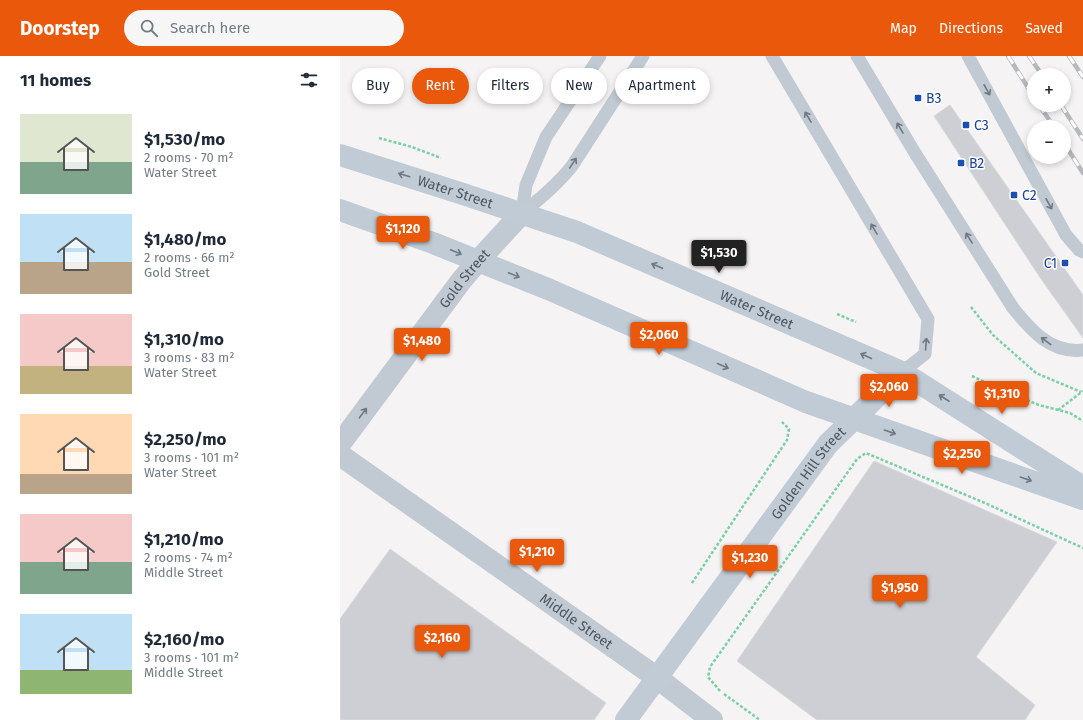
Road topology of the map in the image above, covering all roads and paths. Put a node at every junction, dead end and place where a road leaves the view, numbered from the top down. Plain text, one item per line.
1 (600, 56) edge
2 (643, 56) edge
3 (772, 56) edge
4 (857, 56) edge
5 (968, 56) edge
6 (340, 155) edge
7 (340, 210) edge
8 (522, 213) junction
9 (1083, 252) edge
10 (478, 261) junction
11 (971, 307) dead end
12 (1083, 350) edge
13 (902, 372) junction
14 (972, 376) dead end
15 (1082, 391) edge
16 (1058, 410) junction
17 (853, 420) junction
18 (1083, 420) edge
19 (789, 429) dead end
20 (340, 444) edge
21 (340, 455) edge
22 (1083, 487) edge
23 (1083, 499) edge
24 (1083, 548) edge
25 (690, 586) dead end
26 (656, 677) junction
27 (626, 720) edge
28 (712, 720) edge
29 (760, 720) edge

1 - 8 lane
8 -> 2 lane
13 -> 3 lane
12 -> 4 lane
5 -> 9 lane
8 -> 6 main road, Water Street
7 -> 10 main road
8 - 10 street, Gold Street
13 -> 8 main road, Water Street
10 -> 17 main road
20 -> 10 street, Gold Street
11 - 15 path
13 - 17 main road, Golden Hill Street
22 -> 13 main road, Water Street
14 - 16 path
15 - 16 path
16 - 18 path
17 -> 23 main road
17 - 26 main road, Golden Hill Street
19 - 25 path
21 - 26 street, Middle Street
24 - 29 path
26 - 27 main road, Golden Hill Street
26 - 28 street, Middle Street

